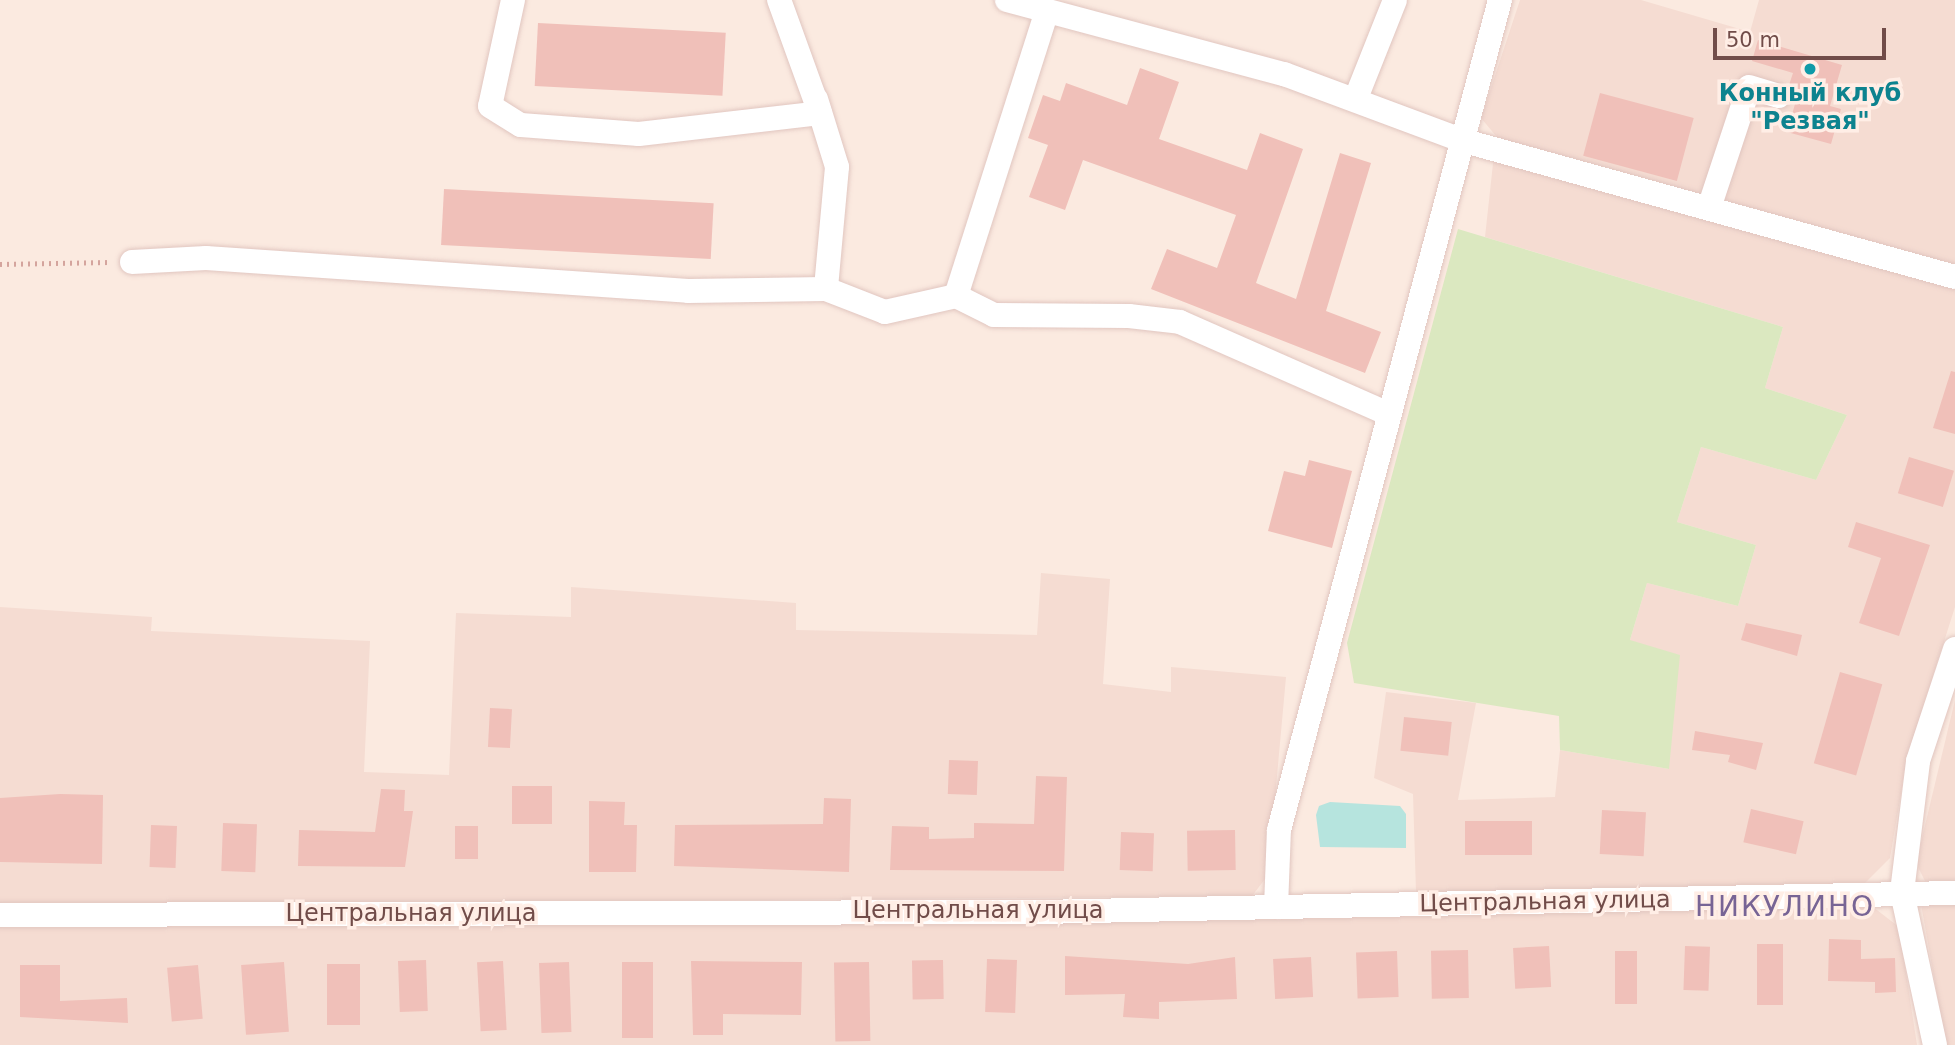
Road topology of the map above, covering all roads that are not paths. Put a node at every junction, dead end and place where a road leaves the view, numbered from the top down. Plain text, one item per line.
1 (513, 0) edge
2 (779, 0) edge
3 (1007, 0) edge
4 (1395, 0) edge
5 (1500, 0) edge
6 (1047, 11) junction
7 (1779, 96) dead end
8 (1356, 98) junction
9 (820, 113) junction
10 (1461, 140) junction
11 (1709, 208) junction
12 (132, 262) road end
13 (1955, 277) edge
14 (826, 289) junction
15 (956, 296) junction
16 (1386, 414) junction
17 (1955, 649) edge
18 (1902, 892) junction
19 (1955, 893) edge
20 (1276, 907) junction
21 (0, 915) edge
22 (1935, 1045) edge

1 - 9 street
2 - 9 street
3 - 6 street
4 - 8 street
5 - 10 street
6 - 8 street
6 - 15 street
7 - 11 street
8 - 10 street
9 - 14 street
10 - 11 street
10 - 16 street
11 - 13 street
12 - 14 street
14 - 15 street
15 - 16 street
16 - 20 street
17 - 18 street
18 - 19 street, Центральная улица
18 - 20 street, Центральная улица
18 - 22 street
20 - 21 street, Центральная улица

